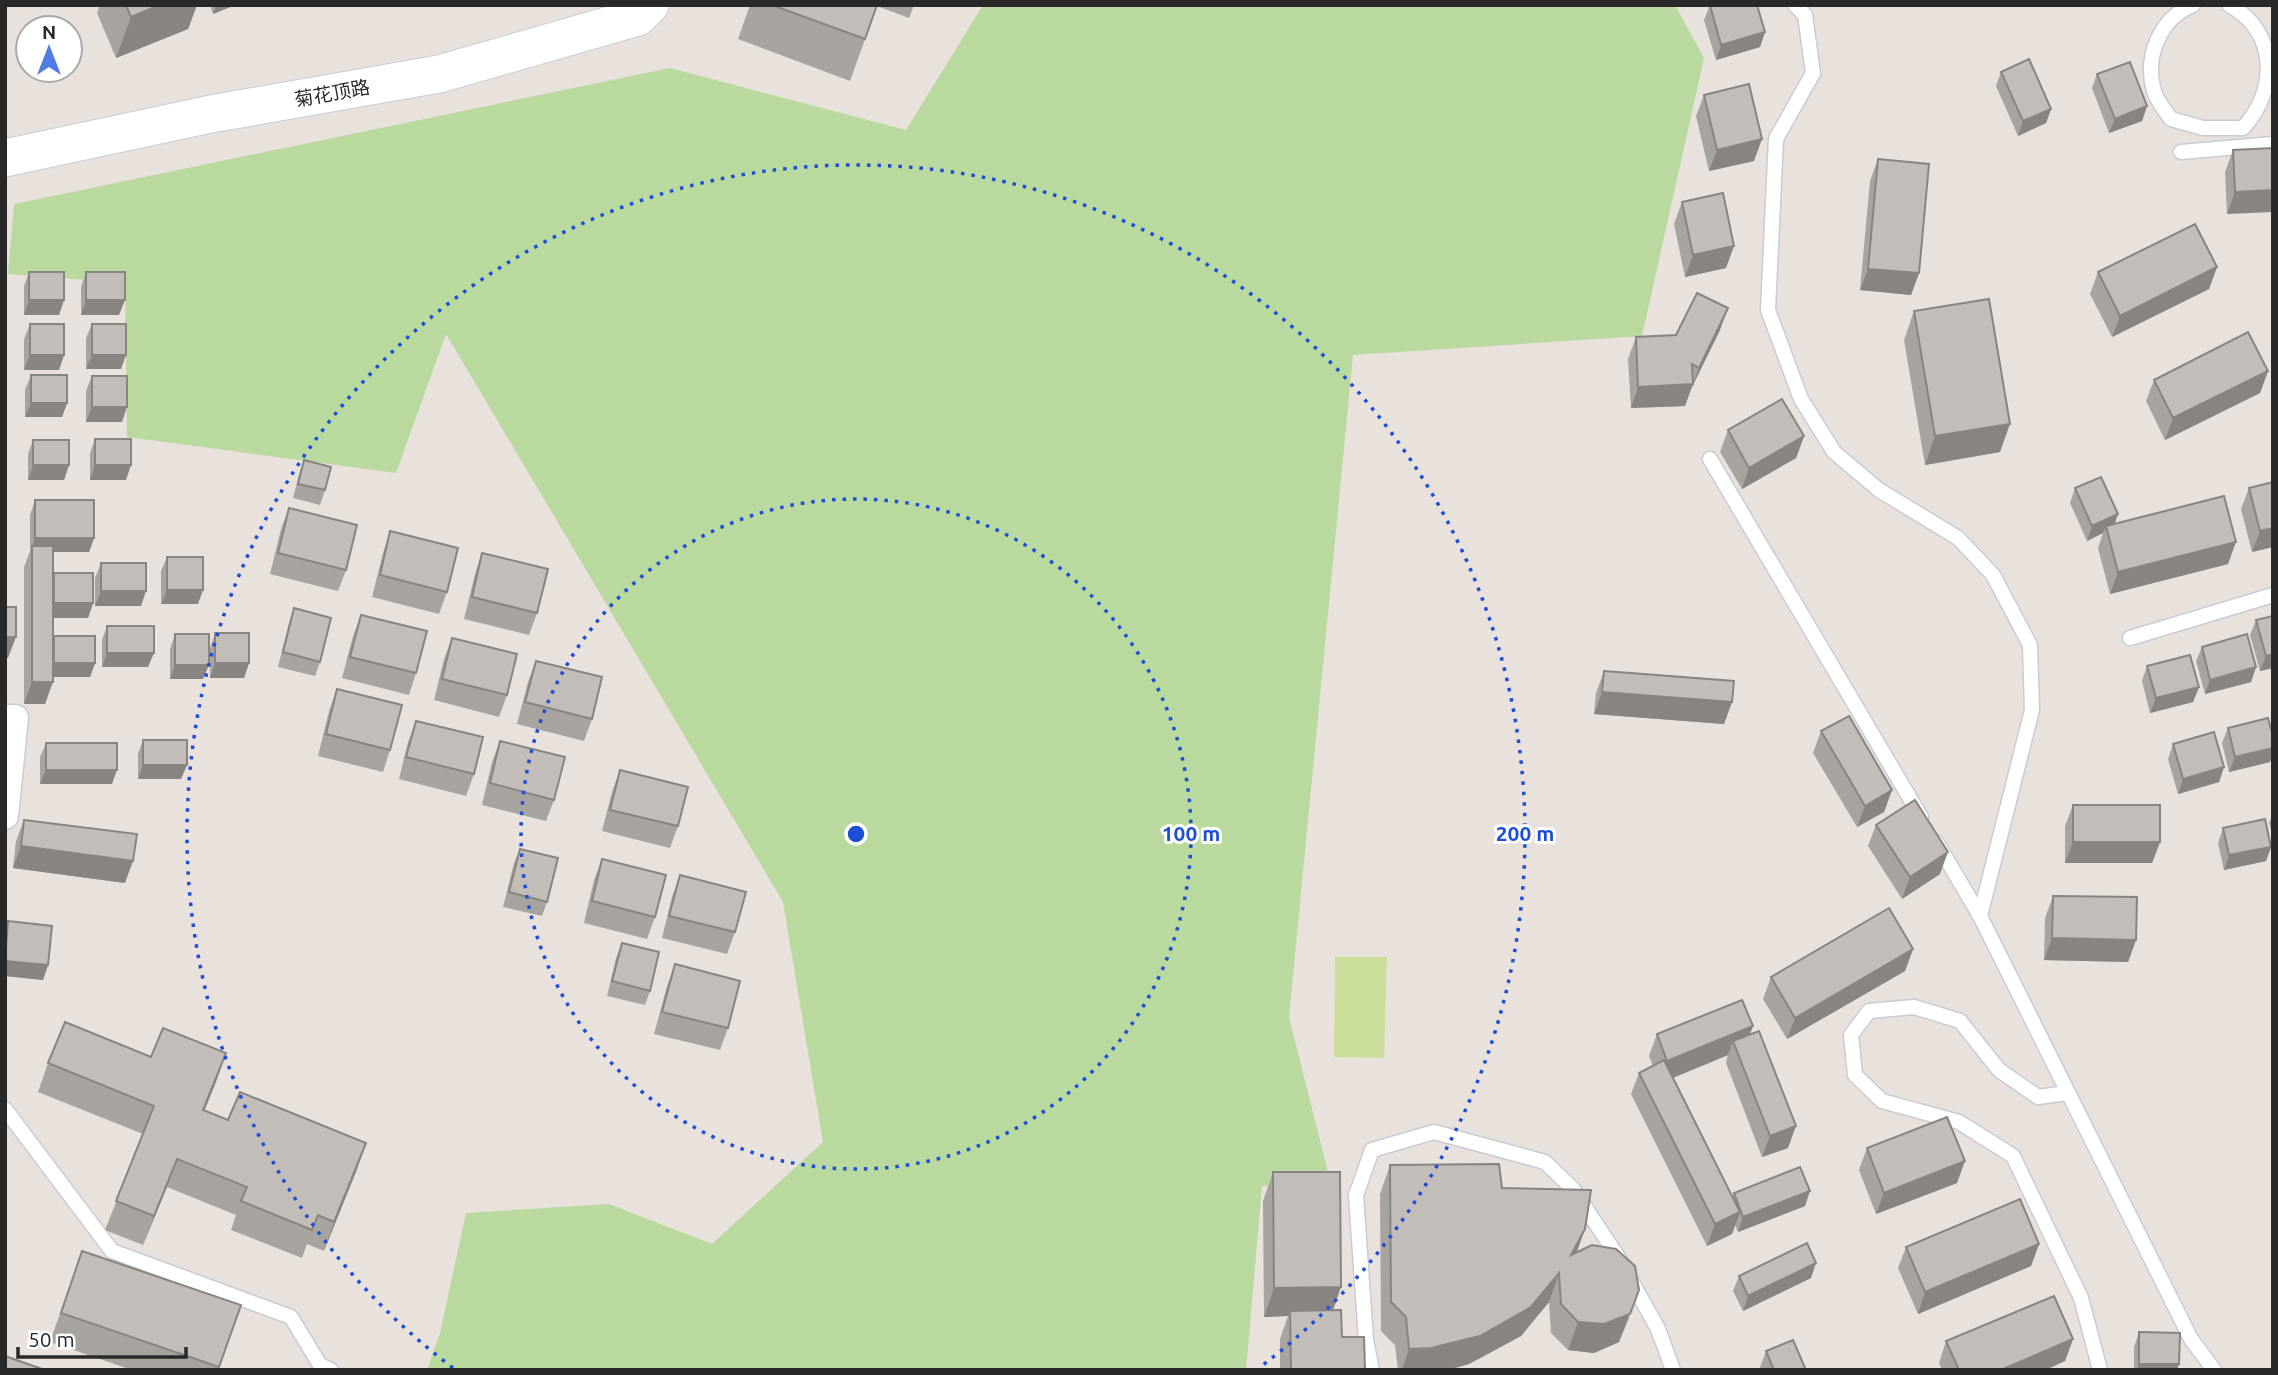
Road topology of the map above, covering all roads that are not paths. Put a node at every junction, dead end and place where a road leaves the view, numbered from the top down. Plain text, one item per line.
1 (650, 5) edge
2 (1795, 5) edge
3 (2229, 5) edge
4 (2185, 7) edge
5 (2270, 98) edge
6 (2273, 144) edge
7 (2181, 152) dead end
8 (5, 159) edge
9 (1710, 459) dead end
10 (2273, 595) edge
11 (2130, 638) dead end
12 (5, 718) edge
13 (5, 816) edge
14 (1980, 916) junction
15 (2067, 1093) junction
16 (5, 1109) edge
17 (331, 1370) edge
18 (1372, 1370) edge
19 (1673, 1370) edge
20 (2100, 1370) edge
21 (2214, 1370) edge

1 - 8 street, 菊花顶路
2 - 14 lane
3 - 5 lane
4 - 5 lane
6 - 7 lane
9 - 14 lane
10 - 11 lane
12 - 13 street
14 - 15 lane
15 - 20 lane
15 - 21 lane
16 - 17 lane
18 - 19 lane

